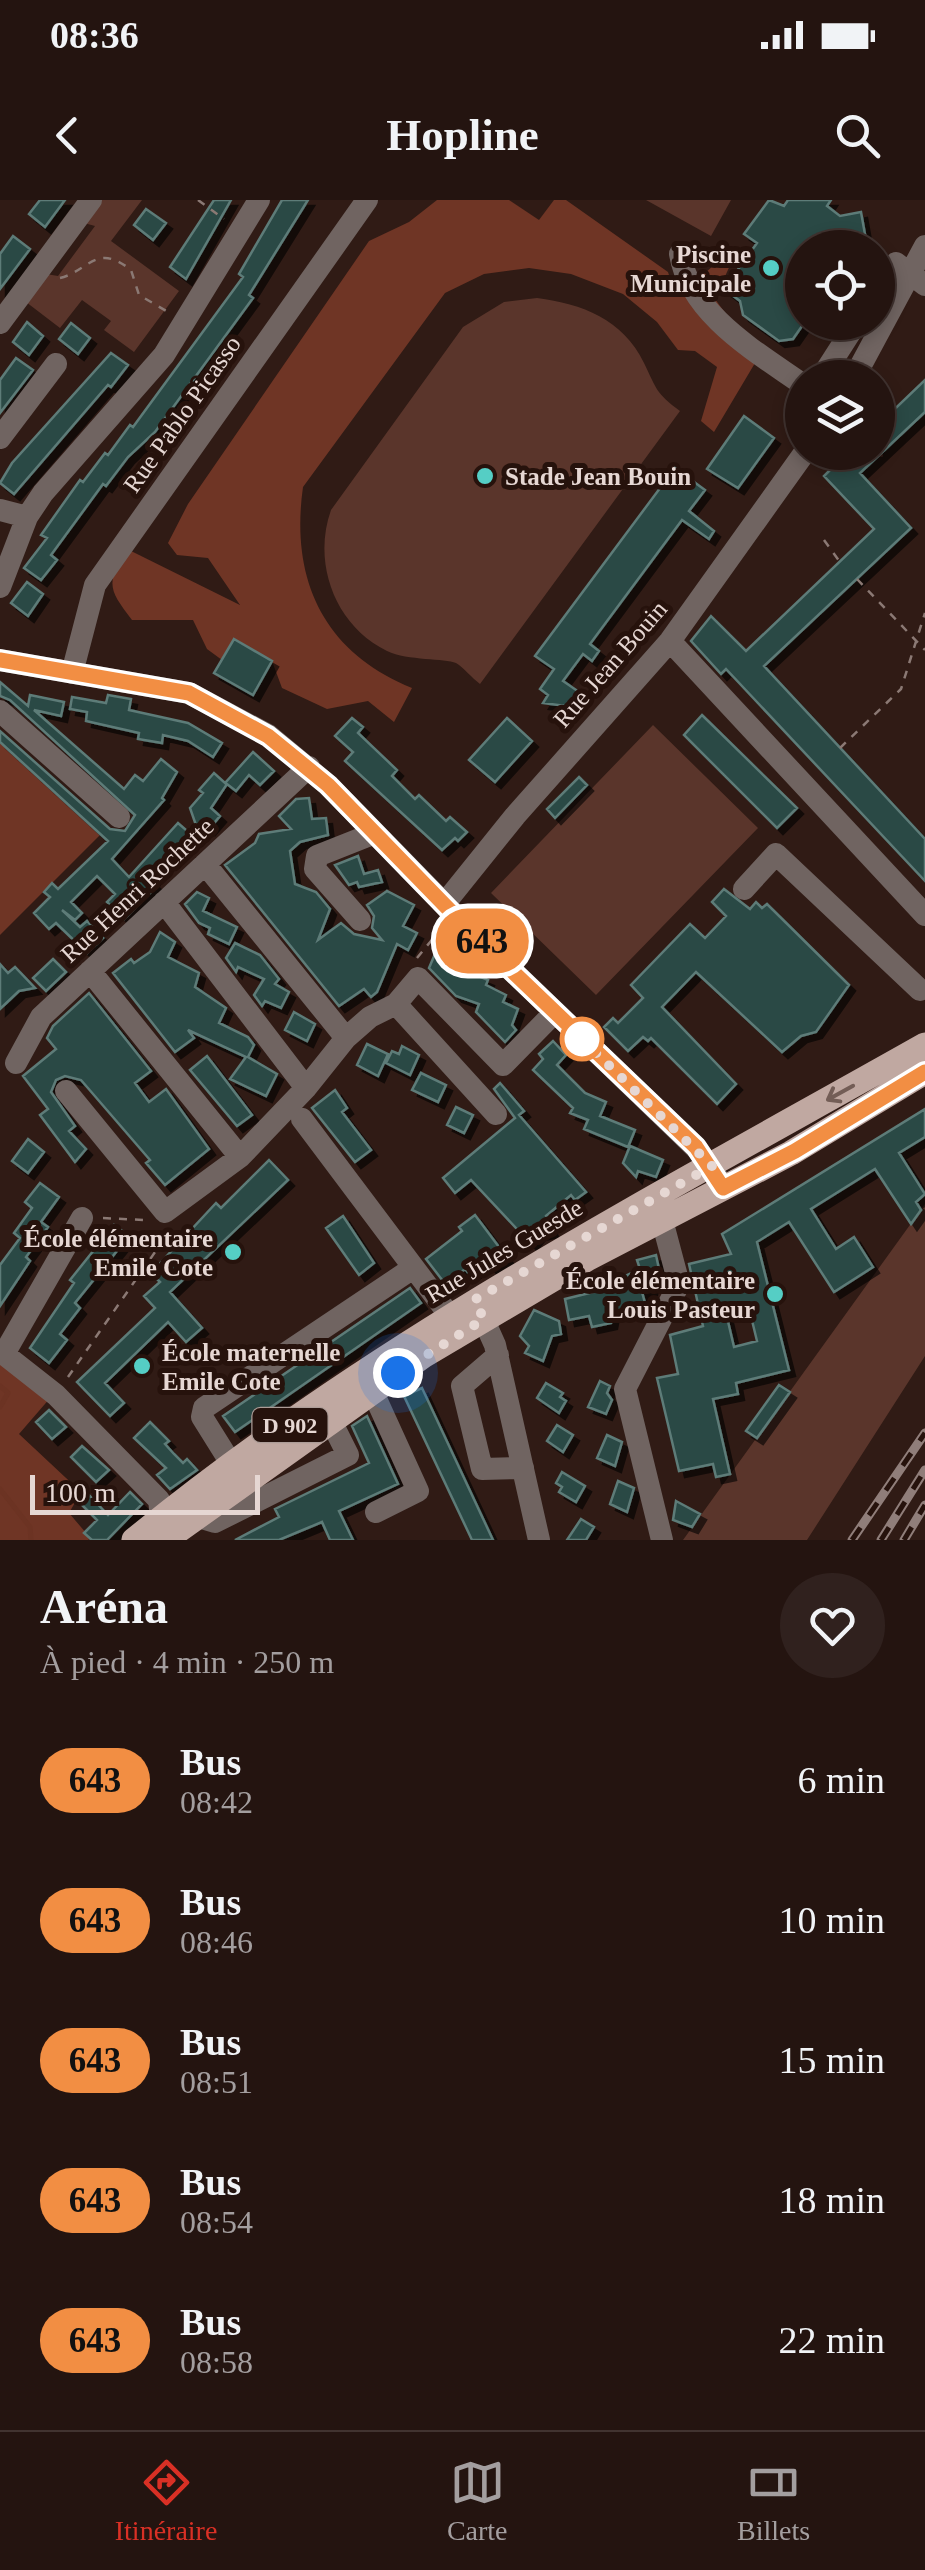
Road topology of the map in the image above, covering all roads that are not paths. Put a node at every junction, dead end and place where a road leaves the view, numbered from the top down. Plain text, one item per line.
1 (91, 200) edge
2 (260, 200) edge
3 (368, 200) edge
4 (925, 246) edge
5 (680, 254) dead end
6 (895, 264) edge
7 (918, 278) edge
8 (0, 323) edge
9 (866, 360) edge
10 (56, 364) dead end
11 (785, 371) edge
12 (0, 438) edge
13 (791, 470) edge
14 (0, 510) edge
15 (27, 517) junction
16 (0, 587) edge
17 (670, 640) junction
18 (0, 660) edge
19 (72, 673) junction
20 (0, 711) edge
21 (309, 768) junction
22 (119, 816) dead end
23 (375, 833) junction
24 (205, 864) junction
25 (744, 889) dead end
26 (164, 902) junction
27 (449, 908) junction
28 (925, 915) edge
29 (360, 920) dead end
30 (90, 972) junction
31 (920, 990) dead end
32 (396, 1004) junction
33 (556, 1012) junction
34 (346, 1038) junction
35 (925, 1045) edge
36 (16, 1063) dead end
37 (925, 1072) edge
38 (306, 1088) junction
39 (66, 1091) dead end
40 (496, 1114) dead end
41 (302, 1119) dead end
42 (240, 1157) junction
43 (717, 1177) junction
44 (82, 1218) road end
45 (662, 1220) junction
46 (413, 1268) junction
47 (479, 1310) junction
48 (450, 1316) junction
49 (2, 1353) edge
50 (500, 1366) junction
51 (372, 1390) junction
52 (330, 1418) junction
53 (232, 1465) junction
54 (523, 1468) junction
55 (376, 1512) dead end
56 (196, 1516) junction
57 (163, 1529) edge
58 (134, 1540) edge
59 (539, 1540) edge
60 (555, 1540) edge
61 (662, 1540) edge

1 - 8 street
2 - 15 street
3 - 19 street, Rue Pablo Picasso
4 - 7 street
5 - 11 street
6 - 7 street
7 - 9 street
10 - 12 street
13 - 17 street, Rue Jean Bouin
14 - 15 street
15 - 16 street
17 - 27 street, Rue Jean Bouin
17 - 28 street
18 - 19 street
19 - 21 street
20 - 22 street
21 - 23 street
21 - 24 street, Rue Henri Rochette
23 - 27 street
23 - 29 street
24 - 26 street, Rue Henri Rochette
24 - 34 street
25 - 31 street
26 - 30 street, Rue Henri Rochette
26 - 38 street
27 - 33 street
30 - 36 street, Rue Henri Rochette
30 - 42 street
32 - 33 street
32 - 34 street
32 - 40 street
33 - 43 street
34 - 38 street
35 -> 43 main road, Rue Jules Guesde / D 902
37 - 43 main road, Rue Jules Guesde / D 902
38 - 42 street
39 - 42 street
41 - 46 street
43 - 45 main road, Rue Jules Guesde / D 902
43 - 47 main road, Rue Jules Guesde / D 902
44 - 49 street
45 - 47 main road, Rue Jules Guesde / D 902
45 - 61 street
46 - 48 street
46 - 53 street
47 - 48 main road, Rue Jules Guesde / D 902
47 - 50 street
47 - 51 main road, Rue Jules Guesde / D 902
48 - 53 main road, Rue Jules Guesde / D 902
49 - 57 street
50 - 54 street
50 - 54 street
50 - 60 street
51 - 52 main road, Rue Jules Guesde / D 902
51 - 55 street
52 - 56 main road, Rue Jules Guesde / D 902
52 - 56 street
53 - 57 main road, Rue Jules Guesde / D 902
54 - 59 street
56 - 57 main road, Rue Jules Guesde / D 902
57 - 58 main road, Rue Jules Guesde / D 902

